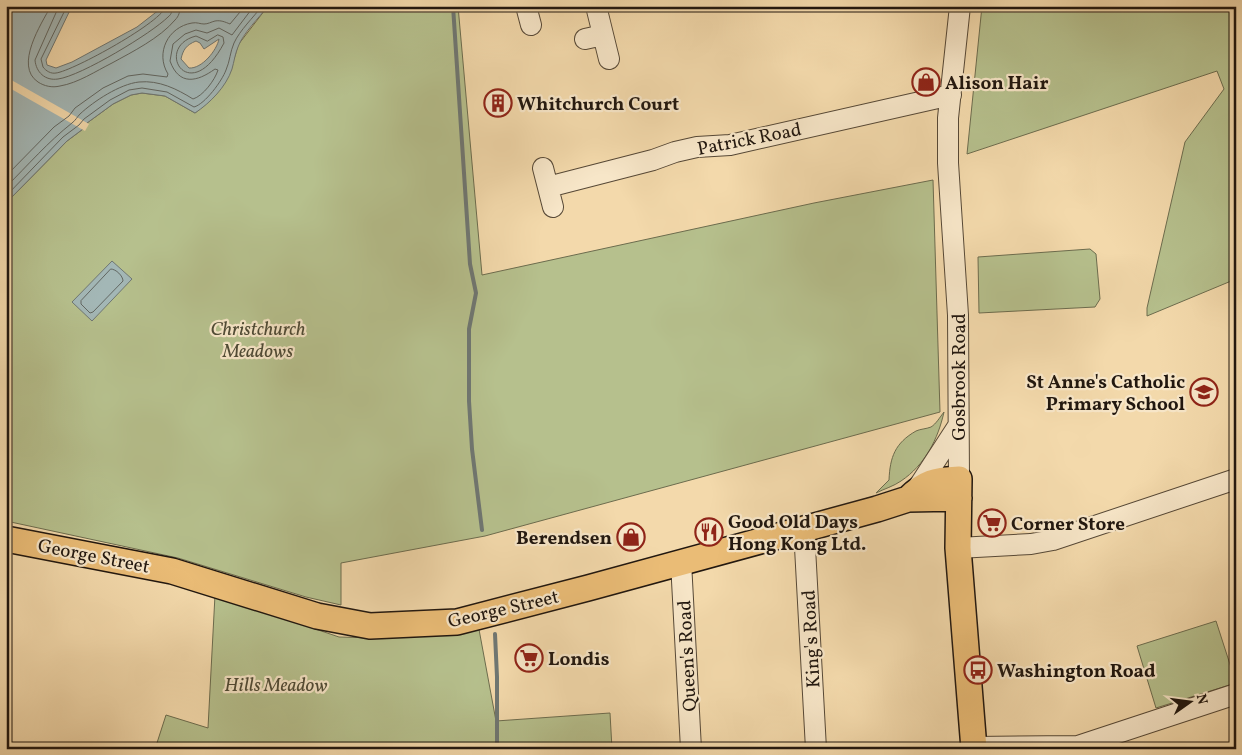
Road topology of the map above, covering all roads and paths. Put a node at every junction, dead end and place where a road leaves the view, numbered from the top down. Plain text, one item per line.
1 (596, 6) edge
2 (960, 6) edge
3 (609, 59) dead end
4 (951, 95) junction
5 (553, 207) dead end
6 (958, 425) junction
7 (1236, 479) edge
8 (959, 488) junction
9 (913, 494) junction
10 (804, 529) junction
11 (6, 539) edge
12 (958, 548) junction
13 (681, 562) junction
14 (1236, 694) edge
15 (974, 748) edge
16 (691, 749) edge
17 (816, 749) edge

1 - 3 street
2 - 4 street, Gosbrook Road
4 - 5 street, Patrick Road
4 - 6 street, Gosbrook Road
6 - 8 street, Gosbrook Road
6 - 9 street
7 - 12 street
8 - 9 main road, George Street
8 - 12 main road, Gosbrook Road
9 - 10 main road, George Street
10 - 13 main road, George Street
10 - 17 street, King's Road
11 - 13 main road, George Street
12 - 15 main road, Gosbrook Road
13 - 16 street, Queen's Road
14 - 15 street

